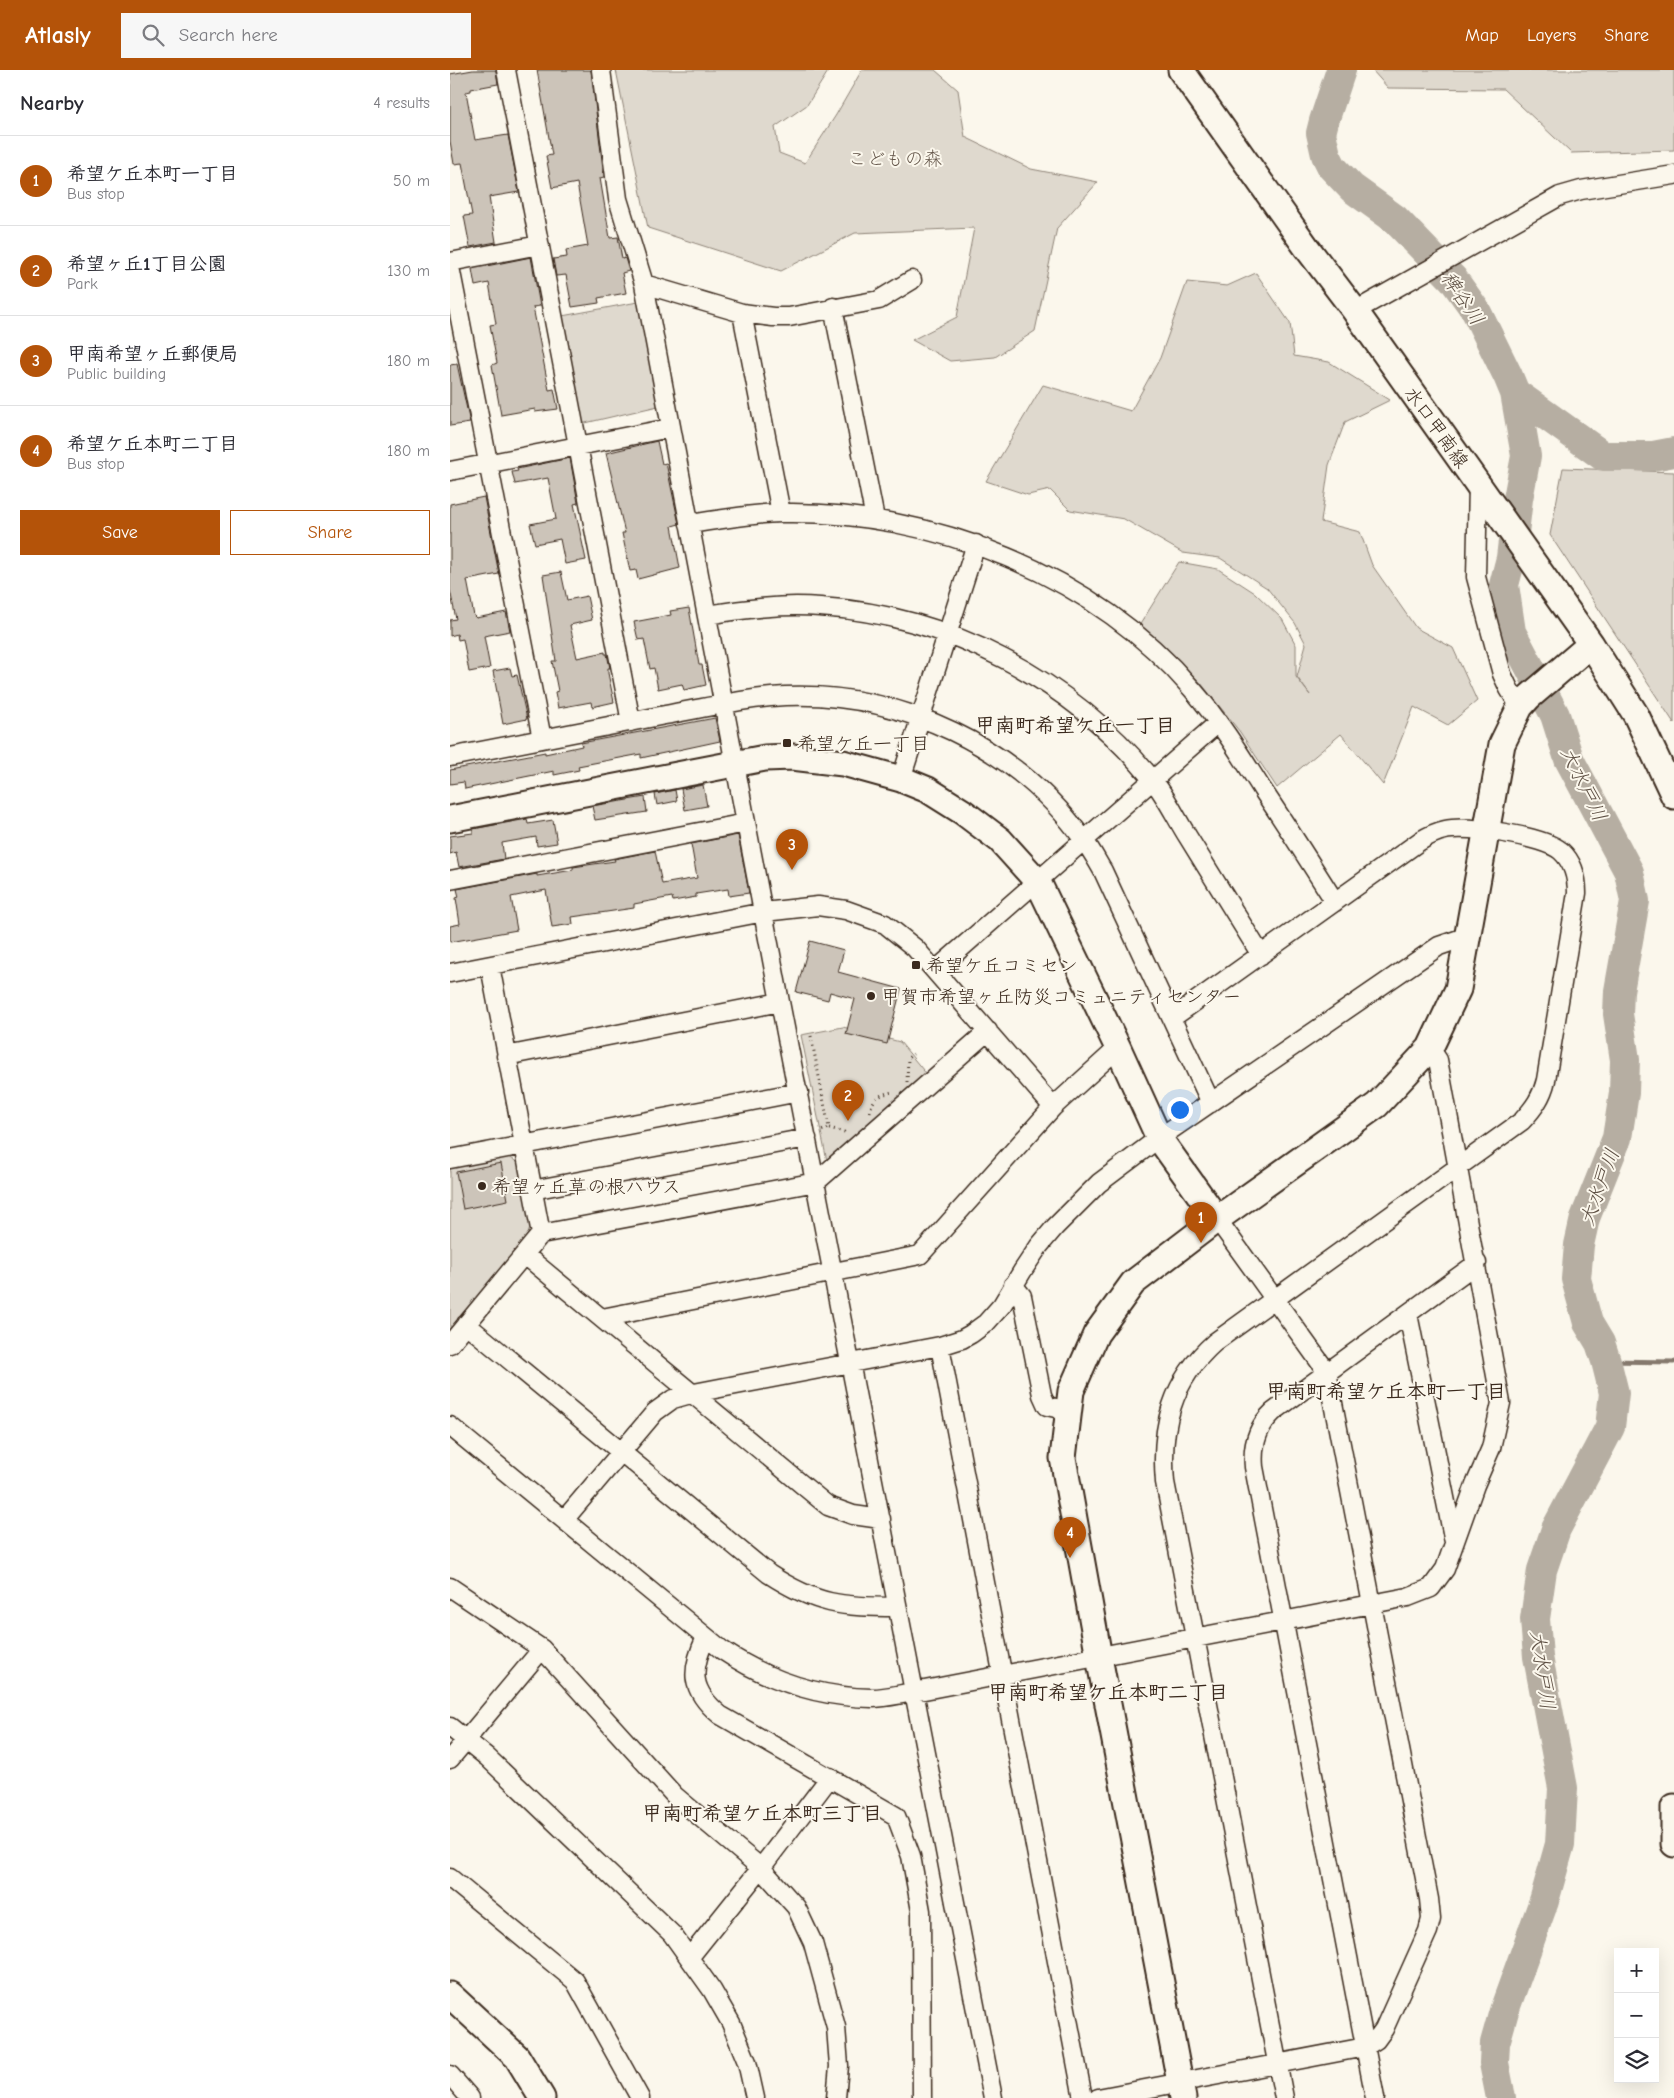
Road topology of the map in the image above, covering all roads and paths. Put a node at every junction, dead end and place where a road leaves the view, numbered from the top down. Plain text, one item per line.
1 (506, 70) edge
2 (601, 70) edge
3 (1181, 70) edge
4 (1674, 175) edge
5 (539, 245) junction
6 (450, 262) edge
7 (450, 267) edge
8 (912, 280) dead end
9 (644, 284) junction
10 (833, 307) junction
11 (1356, 311) junction
12 (742, 313) junction
13 (670, 428) junction
14 (578, 446) junction
15 (487, 464) junction
16 (450, 471) edge
17 (1478, 484) junction
18 (781, 513) junction
19 (875, 519) junction
20 (689, 524) junction
21 (976, 544) junction
22 (707, 614) junction
23 (946, 633) junction
24 (1591, 644) junction
25 (1524, 702) junction
26 (725, 704) junction
27 (920, 717) junction
28 (631, 722) junction
29 (1219, 722) junction
30 (542, 739) junction
31 (451, 754) edge
32 (736, 764) junction
33 (900, 779) junction
34 (1153, 780) junction
35 (1674, 796) edge
36 (450, 818) edge
37 (746, 823) junction
38 (1487, 831) junction
39 (1085, 841) junction
40 (450, 880) edge
41 (1038, 882) junction
42 (1335, 902) junction
43 (764, 912) junction
44 (1468, 936) junction
45 (1261, 955) junction
46 (490, 966) junction
47 (936, 970) junction
48 (450, 973) edge
49 (780, 1002) junction
50 (1172, 1018) junction
51 (988, 1031) junction
52 (811, 1036) dead end
53 (1118, 1048) junction
54 (1430, 1048) junction
55 (506, 1056) junction
56 (799, 1092) junction
57 (1211, 1103) junction
58 (1052, 1107) junction
59 (807, 1138) junction
60 (1159, 1138) junction
61 (523, 1145) junction
62 (450, 1159) edge
63 (1457, 1166) junction
64 (816, 1182) junction
65 (532, 1190) junction
66 (1217, 1219) junction
67 (541, 1234) junction
68 (525, 1255) junction
69 (1477, 1263) junction
70 (834, 1273) junction
71 (1013, 1285) junction
72 (1275, 1297) junction
73 (1408, 1314) junction
74 (602, 1318) junction
75 (466, 1324) junction
76 (450, 1344) edge
77 (940, 1346) junction
78 (850, 1362) junction
79 (1327, 1372) junction
80 (694, 1393) junction
81 (1069, 1412) junction
82 (450, 1426) edge
83 (621, 1452) junction
84 (881, 1519) junction
85 (564, 1520) junction
86 (1454, 1543) junction
87 (450, 1587) edge
88 (1372, 1603) junction
89 (897, 1607) junction
90 (1284, 1621) junction
91 (706, 1637) junction
92 (1195, 1637) junction
93 (542, 1649) junction
94 (1099, 1657) junction
95 (1002, 1675) junction
96 (914, 1692) junction
97 (450, 1727) edge
98 (467, 1739) junction
99 (450, 1759) edge
100 (830, 1777) junction
101 (1674, 1807) edge
102 (1674, 1844) edge
103 (761, 1868) junction
104 (450, 1878) edge
105 (689, 1958) junction
106 (450, 1995) edge
107 (1365, 2047) junction
108 (1277, 2064) junction
109 (450, 2076) edge
110 (1182, 2090) edge
111 (470, 2098) edge
112 (542, 2098) edge
113 (640, 2098) edge
114 (755, 2098) edge
115 (836, 2098) edge
116 (922, 2098) edge
117 (993, 2098) edge
118 (1083, 2098) edge
119 (1098, 2098) edge
120 (1284, 2098) edge
121 (1375, 2098) edge

1 - 5 street
2 - 9 street
3 - 11 street, 水口甲南線
4 - 11 street
5 - 6 street
5 - 14 street
7 - 15 street
8 - 10 street
9 - 12 street
9 - 13 street
10 - 12 street
10 - 19 street
11 - 17 street, 水口甲南線
12 - 18 street
13 - 14 street
13 - 20 street
14 - 15 street
14 - 28 street
15 - 16 street
15 - 30 street
17 - 24 street, 水口甲南線
17 - 25 street
18 - 19 street
18 - 20 street
19 - 21 street
20 - 22 street
21 - 23 street
21 - 29 street
22 - 23 street
22 - 26 street
23 - 27 street
23 - 34 street
24 - 25 street
24 - 35 street, 水口甲南線
25 - 38 street
26 - 27 street
26 - 28 street
26 - 32 street
27 - 33 street
27 - 39 street
28 - 30 street
29 - 34 street
29 - 42 street
30 - 31 street
32 - 33 street
32 - 36 street
32 - 37 street
33 - 41 street
34 - 39 street
34 - 45 street
37 - 40 street
37 - 43 street
38 - 42 street
38 - 44 street
38 - 63 street
39 - 41 street
39 - 50 street
41 - 47 street
41 - 53 street
42 - 45 street
43 - 46 street
43 - 47 street
43 - 49 street
44 - 54 street
44 - 57 street
45 - 50 street
46 - 48 street
46 - 55 street
47 - 51 street
49 - 55 street
49 - 56 street
50 - 57 street
51 - 58 street
51 - 64 street
52 - 59 path
53 - 58 street
53 - 60 street
54 - 63 street
54 - 66 street
55 - 61 street
56 - 59 street
56 - 61 street
57 - 60 street
58 - 70 street
59 - 64 street
59 - 65 street
60 - 66 street
60 - 71 street
61 - 62 street
61 - 65 street
63 - 69 street
63 - 72 street
64 - 67 street
64 - 70 street
65 - 67 street
66 - 72 street
66 - 81 street
67 - 68 street
68 - 74 street
68 - 75 street
69 - 73 street
69 - 86 street
70 - 74 street
70 - 78 street
71 - 77 street
71 - 81 street
72 - 79 street
72 - 92 street
73 - 79 street
73 - 86 street
74 - 80 street
75 - 76 street
75 - 83 street
77 - 78 street
77 - 95 street
78 - 80 street
78 - 84 street
79 - 88 street
79 - 90 street
80 - 83 street
80 - 84 street
81 - 94 street
82 - 85 street
83 - 85 street
83 - 89 street
84 - 89 street
85 - 91 street
86 - 88 street
87 - 93 street
88 - 90 street
88 - 107 street
89 - 96 street
90 - 92 street
90 - 107 street
91 - 96 street
91 - 100 street
92 - 94 street
92 - 108 street
93 - 98 street
93 - 103 street
94 - 95 street
94 - 110 street
95 - 96 street
95 - 118 street
96 - 117 street
97 - 98 street
98 - 99 street
98 - 105 street
100 - 103 street
100 - 116 street
101 - 102 street
103 - 105 street
103 - 115 street
104 - 113 street
105 - 114 street
106 - 112 street
107 - 108 street
107 - 121 street
108 - 110 street
108 - 120 street
109 - 111 street
110 - 119 street

